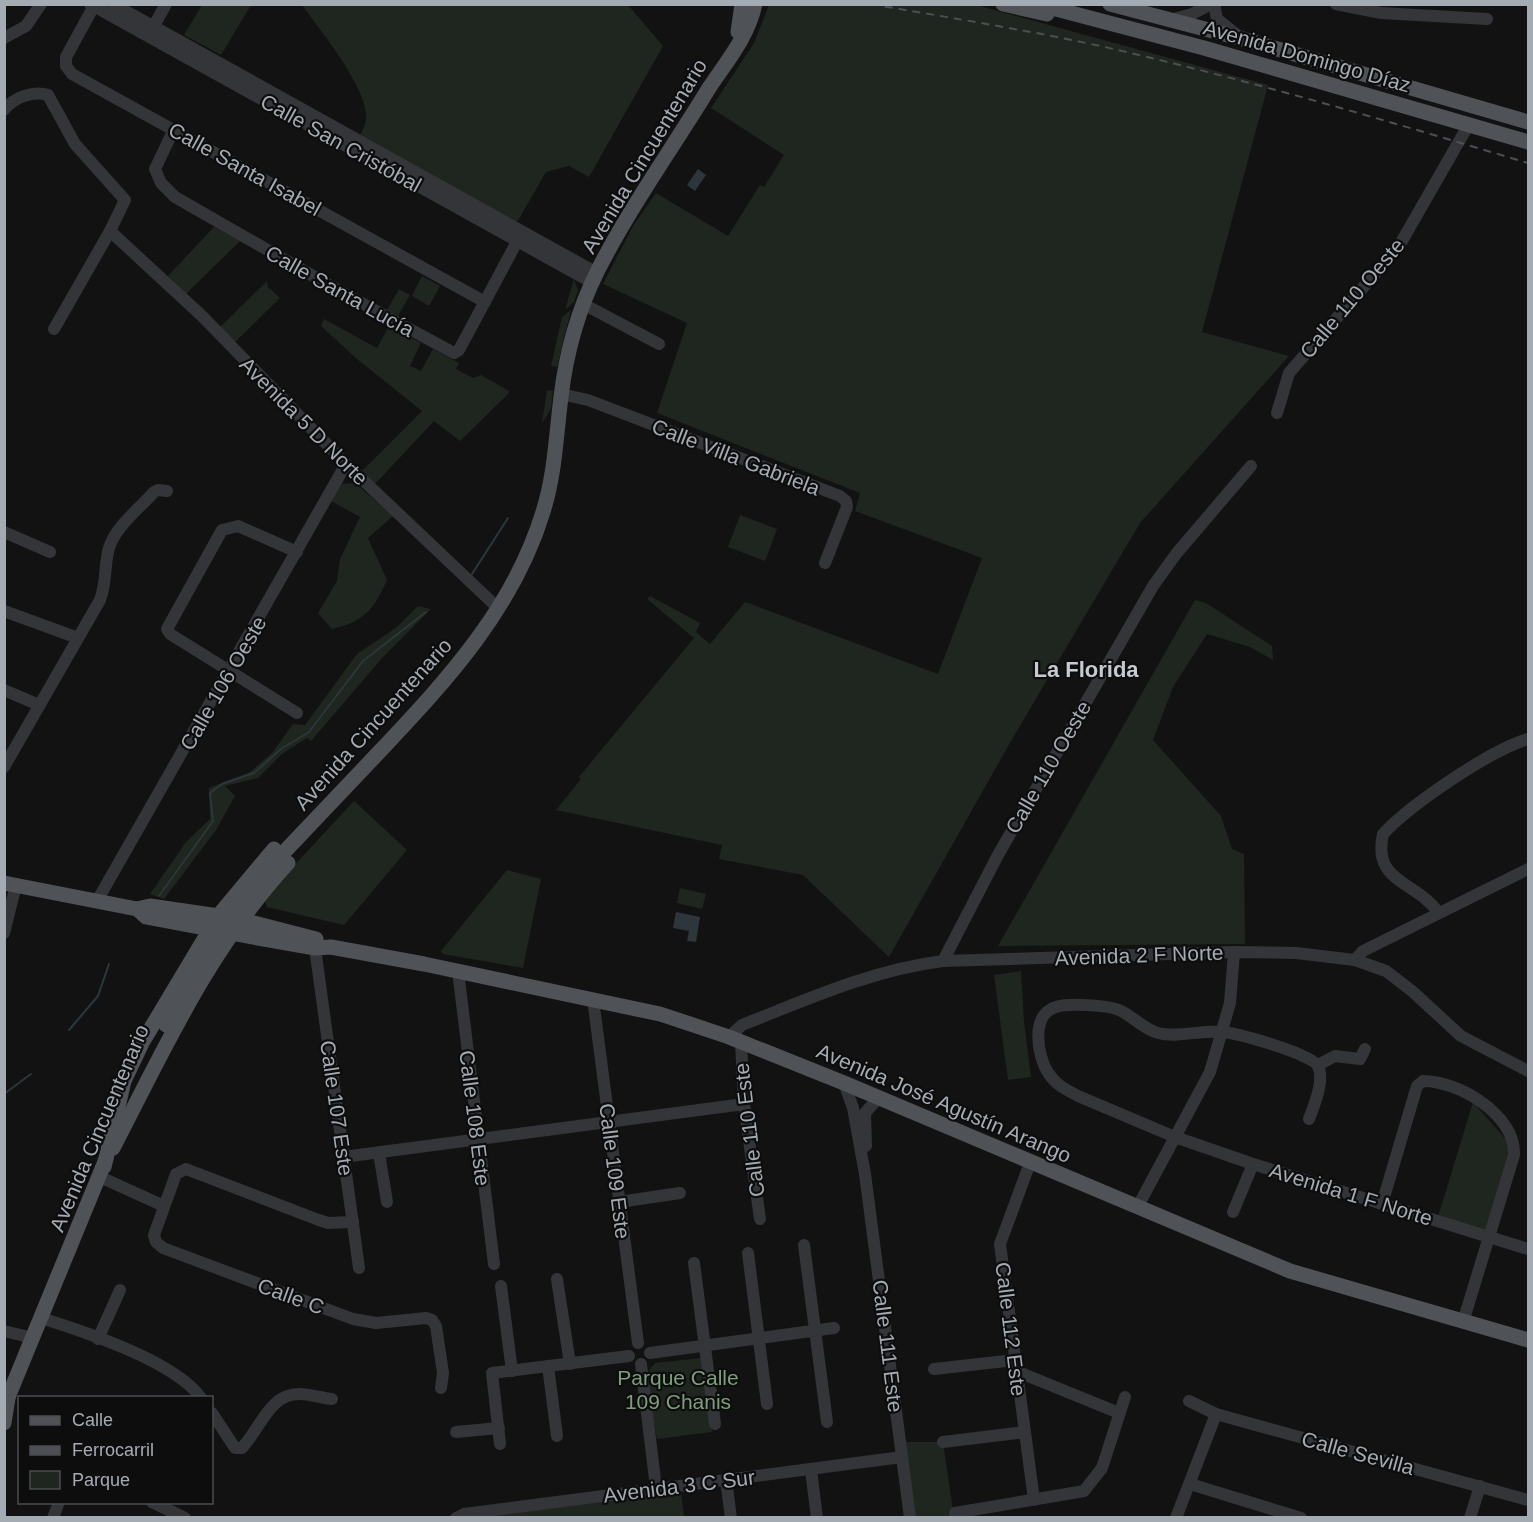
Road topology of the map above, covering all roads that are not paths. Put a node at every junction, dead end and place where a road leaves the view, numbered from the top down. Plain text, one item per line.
1 (41, 4) edge
2 (113, 4) edge
3 (166, 4) edge
4 (732, 4) edge
5 (742, 4) edge
6 (755, 4) edge
7 (765, 4) edge
8 (1003, 4) edge
9 (1037, 4) edge
10 (1110, 4) edge
11 (1213, 4) edge
12 (93, 5) edge
13 (1340, 5) edge
14 (1093, 19) junction
15 (1487, 19) dead end
16 (1169, 20) junction
17 (150, 32) junction
18 (4, 38) edge
19 (1243, 39) junction
20 (729, 56) junction
21 (4, 110) edge
22 (1528, 122) edge
23 (1469, 124) junction
24 (174, 129) junction
25 (1528, 142) edge
26 (110, 231) junction
27 (520, 237) junction
28 (595, 278) junction
29 (485, 302) junction
30 (585, 305) junction
31 (54, 329) dead end
32 (659, 344) dead end
33 (561, 394) junction
34 (1277, 413) dead end
35 (345, 464) junction
36 (1251, 466) dead end
37 (167, 491) dead end
38 (4, 532) edge
39 (50, 552) dead end
40 (297, 552) junction
41 (825, 563) dead end
42 (500, 609) junction
43 (4, 611) edge
44 (78, 638) junction
45 (230, 671) junction
46 (4, 690) edge
47 (39, 705) junction
48 (297, 713) dead end
49 (394, 736) junction
50 (1528, 739) edge
51 (4, 767) edge
52 (1528, 869) edge
53 (10, 884) edge
54 (98, 901) junction
55 (137, 909) junction
56 (1438, 912) junction
57 (172, 922) junction
58 (214, 923) junction
59 (234, 926) junction
60 (4, 933) edge
61 (331, 947) junction
62 (315, 948) junction
63 (1234, 952) junction
64 (194, 954) junction
65 (1355, 960) junction
66 (943, 961) junction
67 (458, 971) junction
68 (592, 999) junction
69 (1222, 1032) junction
70 (735, 1039) junction
71 (1365, 1049) dead end
72 (1318, 1065) junction
73 (1528, 1071) edge
74 (844, 1083) junction
75 (879, 1097) junction
76 (744, 1104) junction
77 (1309, 1119) dead end
78 (609, 1124) junction
79 (1175, 1137) junction
80 (478, 1140) junction
81 (379, 1153) junction
82 (343, 1157) junction
83 (1030, 1163) junction
84 (1253, 1164) junction
85 (102, 1172) junction
86 (865, 1174) junction
87 (680, 1193) dead end
88 (387, 1202) dead end
89 (619, 1202) junction
90 (1382, 1204) junction
91 (164, 1206) junction
92 (1138, 1206) junction
93 (1233, 1212) dead end
94 (760, 1219) dead end
95 (353, 1222) junction
96 (1488, 1237) junction
97 (804, 1245) dead end
98 (1528, 1249) edge
99 (748, 1253) dead end
100 (694, 1263) dead end
101 (494, 1264) dead end
102 (359, 1268) dead end
103 (557, 1279) dead end
104 (501, 1286) dead end
105 (120, 1290) dead end
106 (41, 1318) junction
107 (1463, 1322) junction
108 (834, 1328) dead end
109 (815, 1330) junction
110 (4, 1331) edge
111 (33, 1338) junction
112 (758, 1338) junction
113 (98, 1339) junction
114 (1528, 1340) edge
115 (638, 1343) junction
116 (705, 1346) junction
117 (650, 1353) junction
118 (629, 1356) junction
119 (570, 1364) junction
120 (641, 1364) junction
121 (1016, 1365) junction
122 (548, 1366) junction
123 (933, 1369) dead end
124 (512, 1371) junction
125 (441, 1388) dead end
126 (199, 1396) edge
127 (1125, 1397) dead end
128 (332, 1400) dead end
129 (1189, 1401) dead end
130 (6, 1402) edge
131 (767, 1404) dead end
132 (1119, 1413) junction
133 (1216, 1414) junction
134 (213, 1415) edge
135 (827, 1422) dead end
136 (4, 1423) edge
137 (715, 1424) dead end
138 (499, 1428) junction
139 (456, 1432) dead end
140 (1024, 1432) junction
141 (557, 1436) dead end
142 (943, 1442) dead end
143 (500, 1444) dead end
144 (902, 1457) junction
145 (811, 1470) junction
146 (726, 1480) junction
147 (1190, 1484) junction
148 (1480, 1486) junction
149 (656, 1488) junction
150 (1034, 1500) junction
151 (1528, 1500) edge
152 (59, 1504) edge
153 (154, 1504) edge
154 (1257, 1512) edge
155 (955, 1513) dead end
156 (53, 1518) edge
157 (185, 1518) edge
158 (456, 1518) edge
159 (731, 1518) edge
160 (817, 1518) edge
161 (910, 1518) edge
162 (1176, 1518) edge
163 (1301, 1518) edge
164 (1470, 1518) edge

1 - 18 street
2 - 17 street, Calle San Cristóbal
3 - 17 street
4 - 20 main road
5 - 20 main road, Avenida Cincuentenario
6 - 20 main road, Avenida Cincuentenario
7 - 20 main road
8 - 14 main road
9 - 14 main road, Avenida Domingo Díaz
10 - 16 main road, Avenida Domingo Díaz
11 - 16 street
11 - 19 street
12 - 17 street, Calle San Cristóbal
12 - 24 street, Calle Santa Isabel
13 - 15 street
14 - 23 main road, Avenida Domingo Díaz
16 - 19 main road, Avenida Domingo Díaz
17 - 27 street, Calle San Cristóbal
19 - 22 main road, Avenida Domingo Díaz
20 - 28 main road, Avenida Cincuentenario
21 - 26 street
23 - 25 main road, Avenida Domingo Díaz
23 - 34 street, Calle 110 Oeste
24 - 29 street, Calle Santa Isabel
24 - 29 street, Calle Santa Lucía
26 - 31 street
26 - 35 street, Avenida 5 D Norte
27 - 28 street, Calle San Cristóbal
27 - 29 street, Calle Santa Lucía
28 - 30 main road, Avenida Cincuentenario
30 - 32 street
30 - 33 main road, Avenida Cincuentenario
33 - 41 street, Calle Villa Gabriela
33 - 42 main road, Avenida Cincuentenario
35 - 40 street, Calle 106 Oeste
35 - 42 street, Avenida 5 D Norte
36 - 66 street, Calle 110 Oeste
37 - 44 street
38 - 39 street
40 - 45 street, Calle 106 Oeste
40 - 45 street
42 - 49 main road, Avenida Cincuentenario
43 - 44 street
44 - 47 street
45 - 48 street
45 - 54 street, Calle 106 Oeste
46 - 47 street
47 - 51 street
49 - 58 main road
49 - 59 main road
49 - 85 main road, Avenida Cincuentenario, bridge
50 - 56 street
52 - 56 street
53 - 54 main road
53 - 60 street
54 - 55 main road
55 - 57 main road
55 - 58 main road
56 - 65 street
57 - 58 main road
57 - 64 main road
58 - 59 main road
58 - 64 main road
59 - 61 main road, Avenida José Agustín Arango
59 - 62 main road, Avenida José Agustín Arango
59 - 85 main road
61 - 62 main road, Avenida José Agustín Arango
61 - 67 main road, Avenida José Agustín Arango
62 - 82 street, Calle 107 Este
63 - 65 street, Avenida 2 F Norte
63 - 66 street, Avenida 2 F Norte
63 - 69 street
64 - 85 main road
65 - 73 street, Avenida 2 F Norte
66 - 70 street, Avenida 2 F Norte
67 - 68 main road, Avenida José Agustín Arango
67 - 80 street, Calle 108 Este
68 - 70 main road, Avenida José Agustín Arango
68 - 78 street, Calle 109 Este
69 - 72 street
69 - 79 street
69 - 79 street, Avenida 1 F Norte
70 - 74 main road, Avenida José Agustín Arango
70 - 76 street, Calle 110 Este
71 - 72 street
72 - 77 street
74 - 75 main road, Avenida José Agustín Arango
74 - 86 street, Calle 111 Este
75 - 83 main road, Avenida José Agustín Arango
75 - 86 street, Calle 111 Este
76 - 78 street
76 - 94 street, Calle 110 Este
78 - 80 street
78 - 89 street, Calle 109 Este
79 - 84 street, Avenida 1 F Norte
79 - 92 street
80 - 81 street
80 - 101 street, Calle 108 Este
81 - 82 street
81 - 88 street
82 - 95 street, Calle 107 Este
83 - 92 main road, Avenida José Agustín Arango
83 - 121 street, Calle 112 Este
84 - 90 street, Avenida 1 F Norte
84 - 93 street
85 - 91 street
85 - 106 main road, Avenida Cincuentenario
86 - 144 street, Calle 111 Este
87 - 89 street
89 - 115 street, Calle 109 Este
90 - 96 street, Avenida 1 F Norte
90 - 96 street
91 - 95 street
91 - 125 street, Calle C
92 - 107 main road, Avenida José Agustín Arango
95 - 102 street, Calle 107 Este
96 - 98 street, Avenida 1 F Norte
96 - 107 street
97 - 109 street
99 - 112 street
100 - 116 street
103 - 119 street
104 - 124 street
105 - 113 street
106 - 111 main road, Avenida Cincuentenario
106 - 113 street
107 - 114 main road, Avenida José Agustín Arango
108 - 109 street
109 - 112 street
109 - 135 street
110 - 111 street
111 - 130 main road, Avenida Cincuentenario
112 - 116 street
112 - 131 street
113 - 126 street
115 - 117 street
115 - 118 street
116 - 117 street
116 - 137 street
117 - 120 street
118 - 119 street
118 - 120 street
119 - 122 street
120 - 149 street
121 - 123 street
121 - 132 street
121 - 140 street, Calle 112 Este
122 - 124 street
122 - 141 street
124 - 138 street
127 - 132 street
128 - 134 street
129 - 133 street, Calle Sevilla
130 - 136 main road, Avenida Cincuentenario
132 - 150 street
133 - 147 street
133 - 148 street, Calle Sevilla
138 - 139 street
138 - 143 street
140 - 142 street
140 - 150 street, Calle 112 Este
144 - 145 street, Avenida 3 C Sur
144 - 161 street, Calle 111 Este
145 - 146 street, Avenida 3 C Sur
145 - 160 street
146 - 149 street, Avenida 3 C Sur
146 - 159 street
147 - 154 street
147 - 162 street
148 - 151 street, Calle Sevilla
148 - 164 street
149 - 158 street, Avenida 3 C Sur
150 - 155 street
152 - 156 street
153 - 157 street
154 - 163 street

